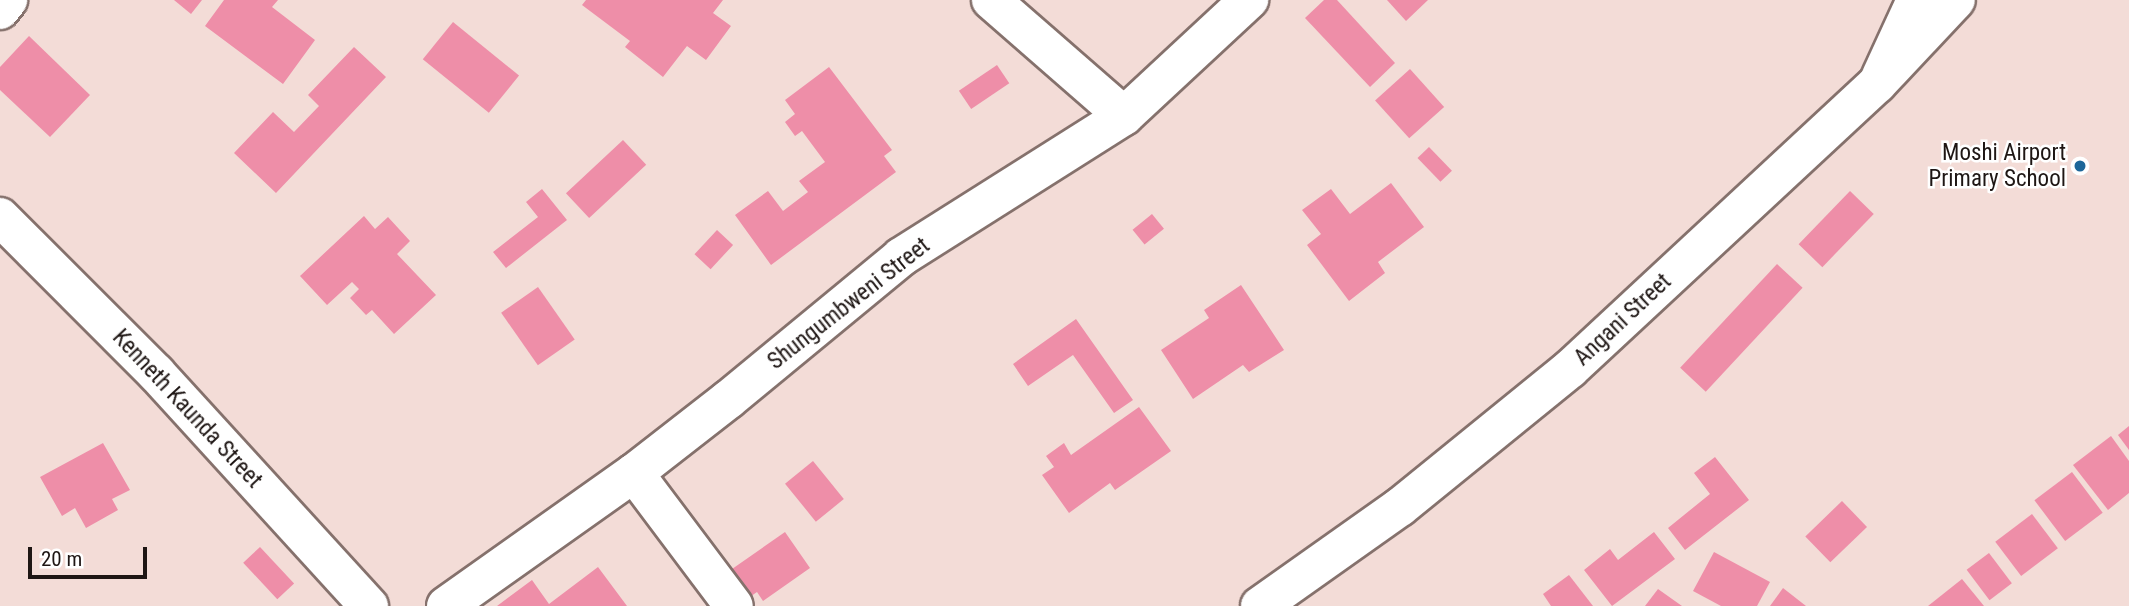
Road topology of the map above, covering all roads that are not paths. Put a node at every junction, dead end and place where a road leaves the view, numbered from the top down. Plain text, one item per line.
1 (8, 0) edge
2 (991, 0) edge
3 (1249, 0) edge
4 (1916, 0) edge
5 (1956, 0) edge
6 (0, 10) edge
7 (1877, 84) junction
8 (1124, 116) junction
9 (0, 217) edge
10 (634, 473) junction
11 (369, 606) edge
12 (446, 606) edge
13 (734, 606) edge
14 (1261, 606) edge

1 - 6 street
2 - 8 street
3 - 8 street, Shungumbweni Street
4 - 7 street
5 - 7 street, Angani Street
7 - 14 street, Angani Street
8 - 10 street, Shungumbweni Street
9 - 11 street, Kenneth Kaunda Street
10 - 12 street, Shungumbweni Street
10 - 13 street

